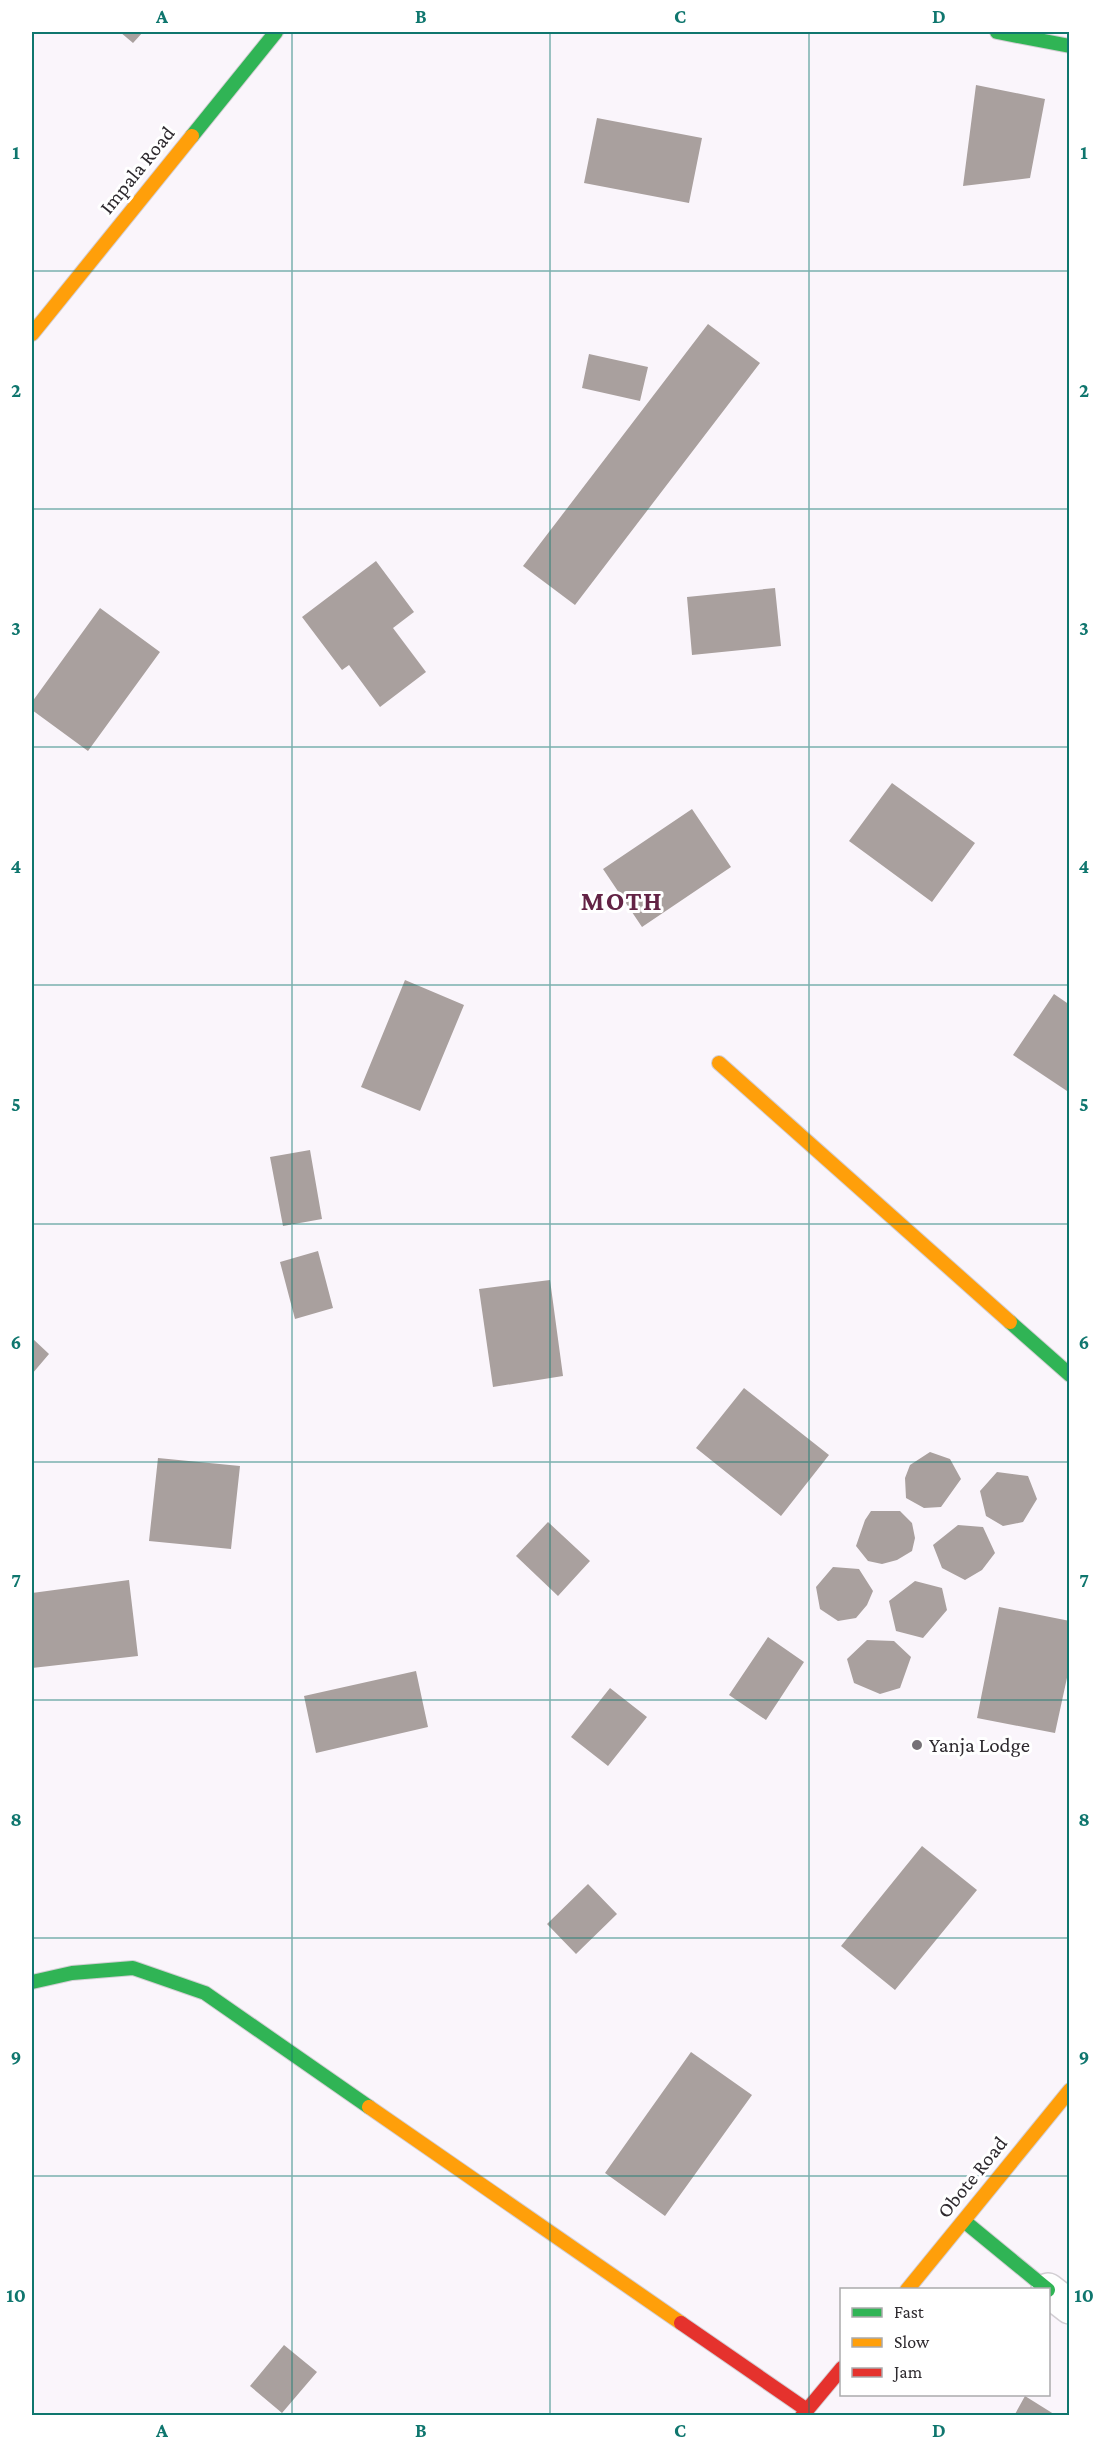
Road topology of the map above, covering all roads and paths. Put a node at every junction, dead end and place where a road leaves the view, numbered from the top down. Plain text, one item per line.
1 (276, 32) edge
2 (997, 32) edge
3 (1070, 46) edge
4 (32, 334) edge
5 (720, 1063) dead end
6 (1070, 1375) edge
7 (32, 1982) edge
8 (1070, 2090) edge
9 (964, 2221) junction
10 (908, 2288) edge
11 (1046, 2288) edge
12 (1050, 2292) edge
13 (1070, 2307) edge
14 (840, 2370) edge
15 (805, 2413) edge

1 - 4 street, Impala Road
2 - 3 street
5 - 6 street
7 - 15 street
8 - 9 street, Obote Road
9 - 10 street, Obote Road
9 - 11 street
12 - 13 street
14 - 15 street

